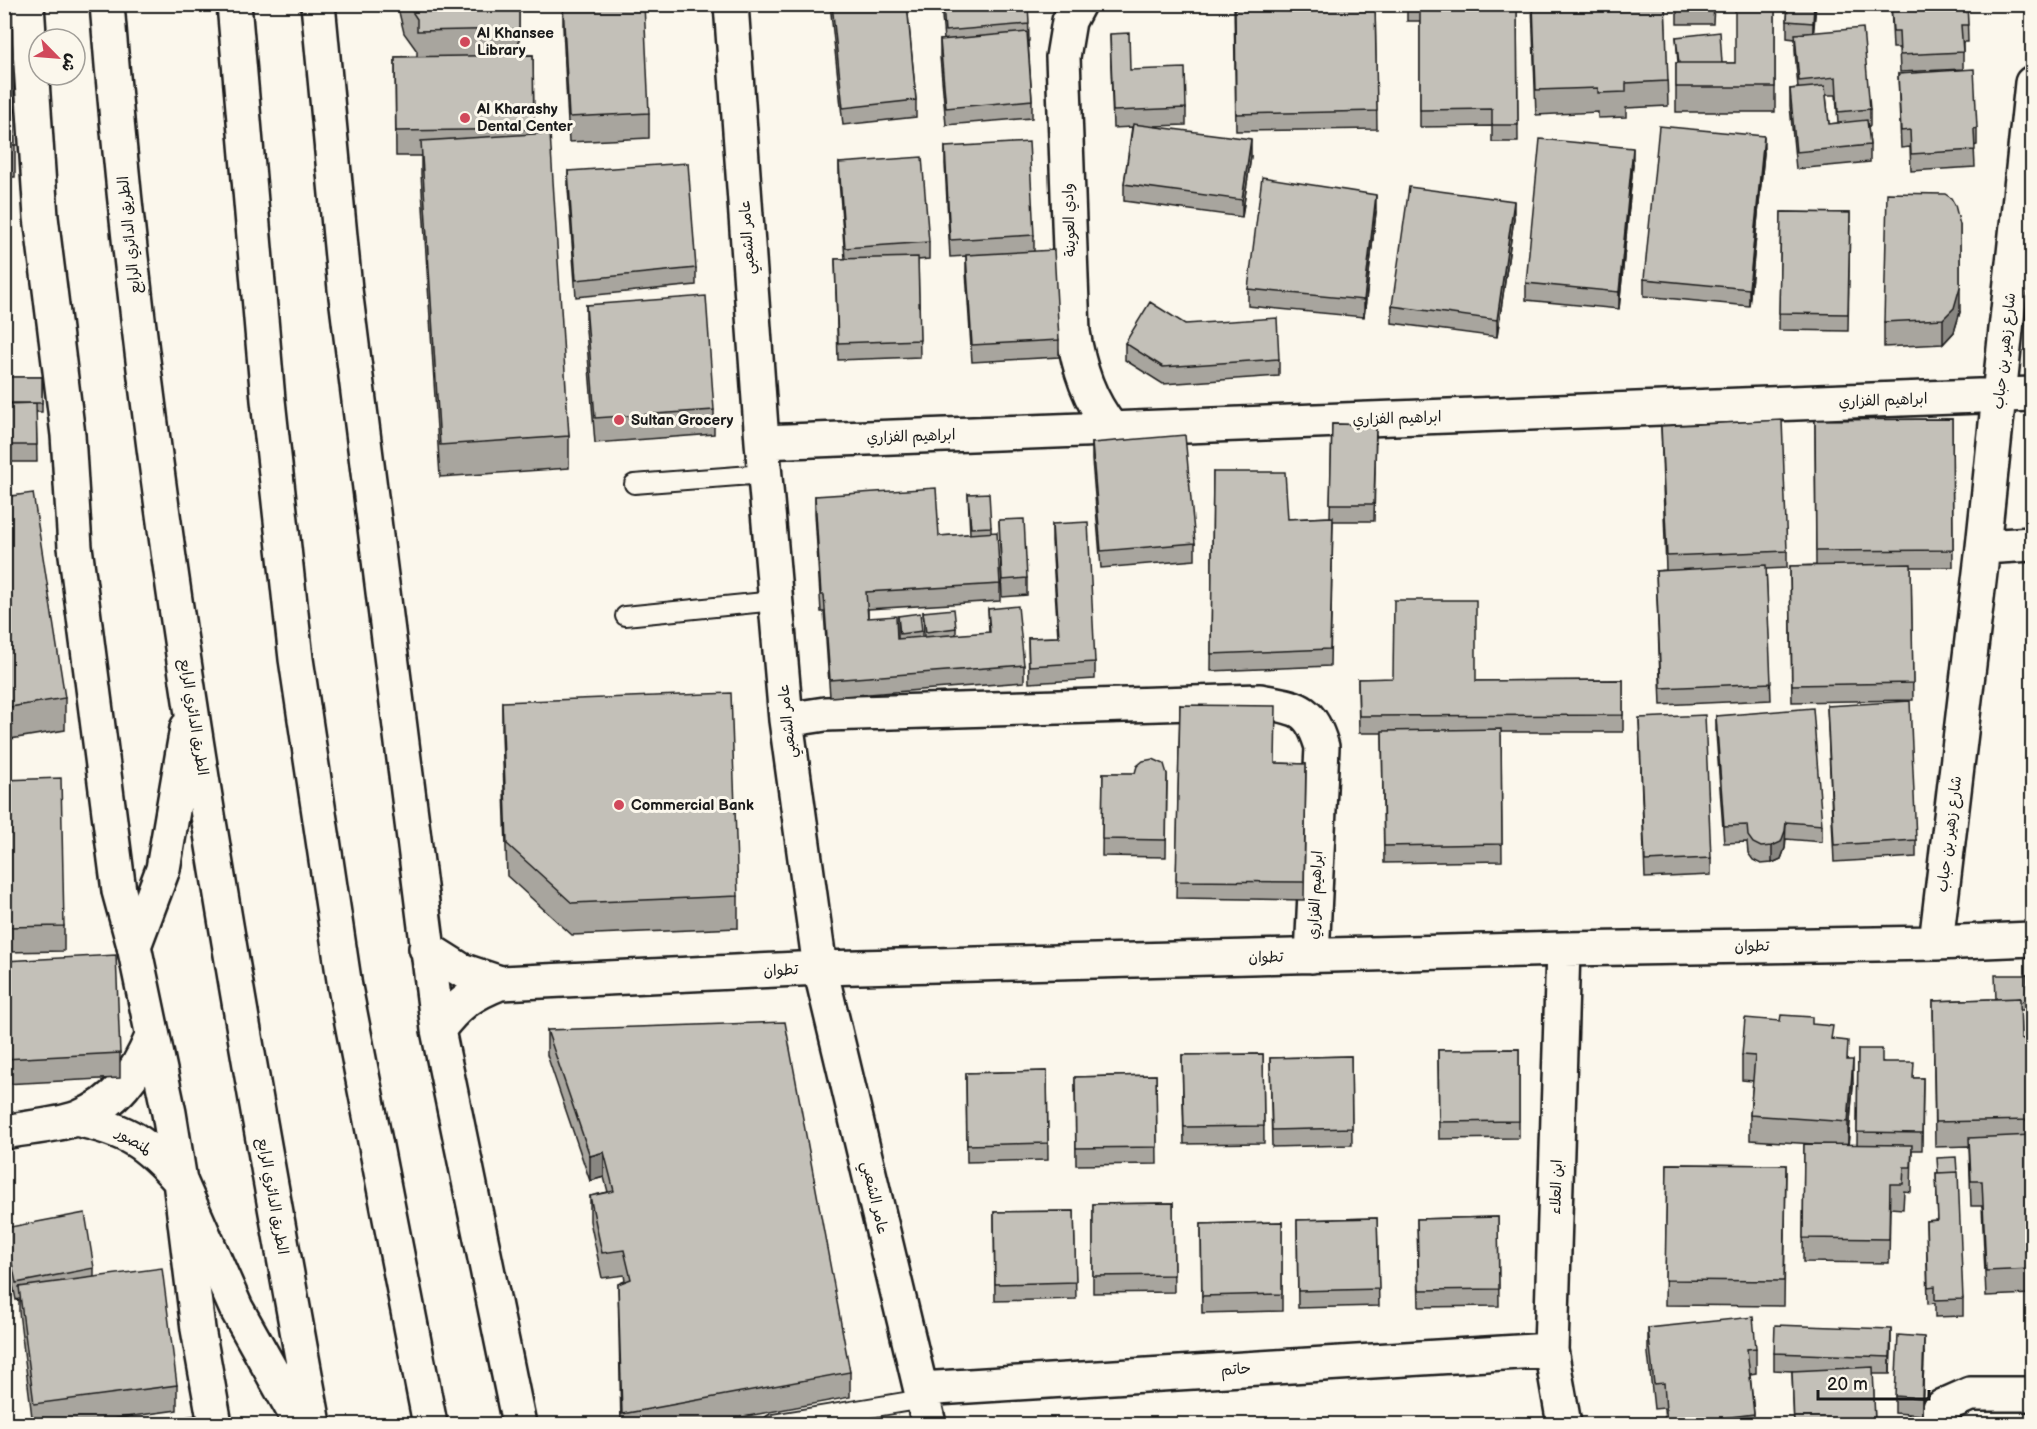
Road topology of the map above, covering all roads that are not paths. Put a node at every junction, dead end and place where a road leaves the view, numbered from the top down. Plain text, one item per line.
1 (27, 4) edge
2 (107, 4) edge
3 (234, 4) edge
4 (318, 4) edge
5 (731, 4) edge
6 (1078, 4) edge
7 (2032, 83) edge
8 (2032, 394) edge
9 (1999, 396) junction
10 (1112, 429) junction
11 (762, 442) junction
12 (764, 474) junction
13 (634, 484) dead end
14 (2032, 544) edge
15 (1983, 547) junction
16 (775, 601) junction
17 (625, 616) dead end
18 (191, 703) junction
19 (786, 720) junction
20 (2032, 939) edge
21 (1936, 943) junction
22 (134, 946) junction
23 (426, 948) junction
24 (1563, 949) junction
25 (1312, 956) junction
26 (820, 968) junction
27 (500, 983) junction
28 (438, 1030) junction
29 (152, 1037) junction
30 (76, 1119) junction
31 (4, 1132) edge
32 (180, 1181) junction
33 (1551, 1350) junction
34 (2032, 1394) edge
35 (924, 1404) edge
36 (1924, 1424) edge
37 (215, 1425) edge
38 (301, 1425) edge
39 (314, 1425) edge
40 (430, 1425) edge
41 (519, 1425) edge
42 (773, 1425) edge
43 (1564, 1425) edge

1 - 22 street
2 - 18 street, الطريق الدائري الرابع
3 - 40 street
4 - 23 street
5 - 11 street, عامر الشعبي
6 - 10 street, وادي العوينة
7 - 9 street, شارع زهير بن حباب
8 - 9 street, ابراهيم الفزاري
9 - 10 street, ابراهيم الفزاري
9 - 15 street, شارع زهير بن حباب
10 - 11 street, ابراهيم الفزاري
11 - 12 street, عامر الشعبي
12 - 13 lane
12 - 16 street, عامر الشعبي
14 - 15 street
15 - 21 street, شارع زهير بن حباب
16 - 17 lane
16 - 19 street, عامر الشعبي
18 - 22 street
18 - 39 street, الطريق الدائري الرابع
19 - 25 street, ابراهيم الفزاري
19 - 26 street, عامر الشعبي
20 - 21 street, تطوان
21 - 24 street, تطوان
22 - 29 street
23 - 27 street, تطوان
23 - 28 street
24 - 25 street, تطوان
24 - 33 street, ابن العلاء
25 - 26 street, تطوان
26 - 27 street, تطوان
26 - 35 street, عامر الشعبي
27 - 28 street, تطوان
28 - 41 street
29 - 30 street, لمنصور
29 - 32 street
30 - 31 street, لمنصور
30 - 32 street, لمنصور
32 - 37 street
32 - 38 street
33 - 35 street, حاتم
33 - 43 street, ابن العلاء
34 - 36 street
35 - 42 lane

